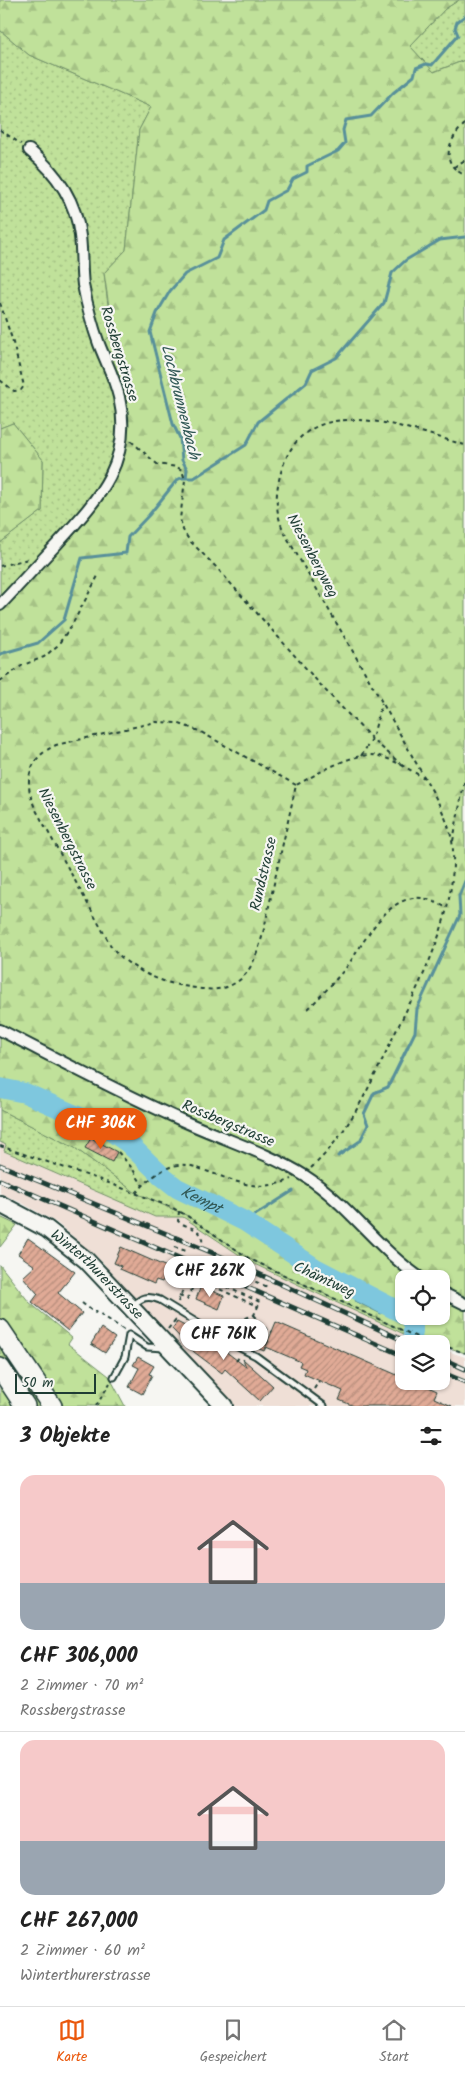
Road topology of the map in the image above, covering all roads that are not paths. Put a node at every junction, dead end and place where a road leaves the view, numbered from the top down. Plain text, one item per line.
1 (29, 150) road end
2 (0, 605) edge
3 (0, 1030) edge
4 (0, 1204) edge
5 (410, 1270) edge
6 (450, 1296) edge
7 (465, 1304) edge
8 (132, 1307) junction
9 (0, 1330) edge
10 (170, 1348) junction
11 (0, 1368) edge
12 (114, 1377) road end
13 (25, 1406) edge
14 (52, 1406) edge
15 (224, 1406) edge
16 (324, 1406) edge

1 - 2 street, Rossbergstrasse
3 - 5 street, Rossbergstrasse
4 - 8 main road, Winterthurerstrasse
6 - 7 street
8 - 10 main road, Winterthurerstrasse
8 - 16 lane
9 - 14 highway
10 - 12 lane
10 - 15 main road, Winterthurerstrasse
11 - 13 highway

